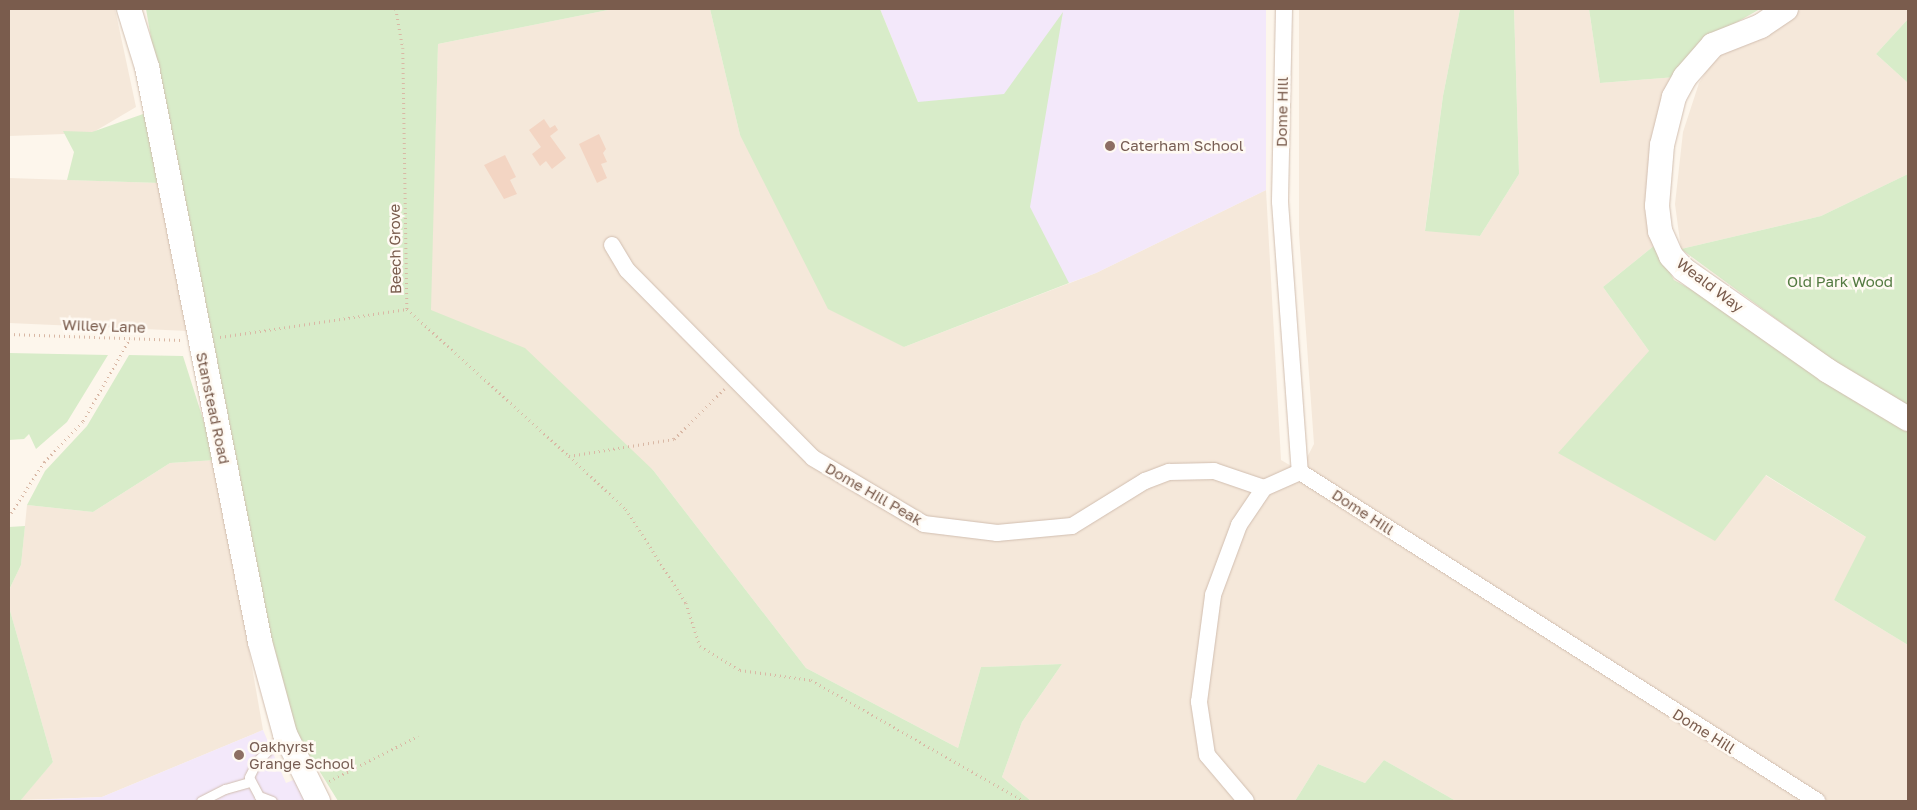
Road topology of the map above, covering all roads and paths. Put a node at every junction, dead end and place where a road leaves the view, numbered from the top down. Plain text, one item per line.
1 (129, 9) edge
2 (396, 9) edge
3 (1284, 9) edge
4 (1786, 9) edge
5 (612, 245) dead end
6 (407, 309) junction
7 (9, 334) edge
8 (130, 338) junction
9 (199, 340) junction
10 (735, 377) junction
11 (1908, 419) edge
12 (570, 456) junction
13 (1300, 472) junction
14 (1264, 488) junction
15 (10, 513) dead end
16 (285, 734) junction
17 (418, 736) dead end
18 (249, 782) junction
19 (315, 796) edge
20 (201, 801) edge
21 (272, 801) edge
22 (1024, 801) edge
23 (1246, 801) edge
24 (1817, 801) edge

1 - 9 street, Stanstead Road
2 - 6 path, Beech Grove
3 - 13 street, Dome Hill
4 - 11 street, Weald Way
5 - 10 street, Dome Hill Peak
6 - 9 path, Beech Grove
6 - 12 path
7 - 8 path, Willey Lane
8 - 9 path, Willey Lane
8 - 15 path
9 - 16 street, Stanstead Road
10 - 12 path
10 - 14 street, Dome Hill Peak
12 - 22 path
13 - 14 street
13 - 24 street, Dome Hill
14 - 23 street
16 - 18 lane
16 - 19 street, Stanstead Road
17 - 19 path
18 - 20 lane
18 - 21 lane

